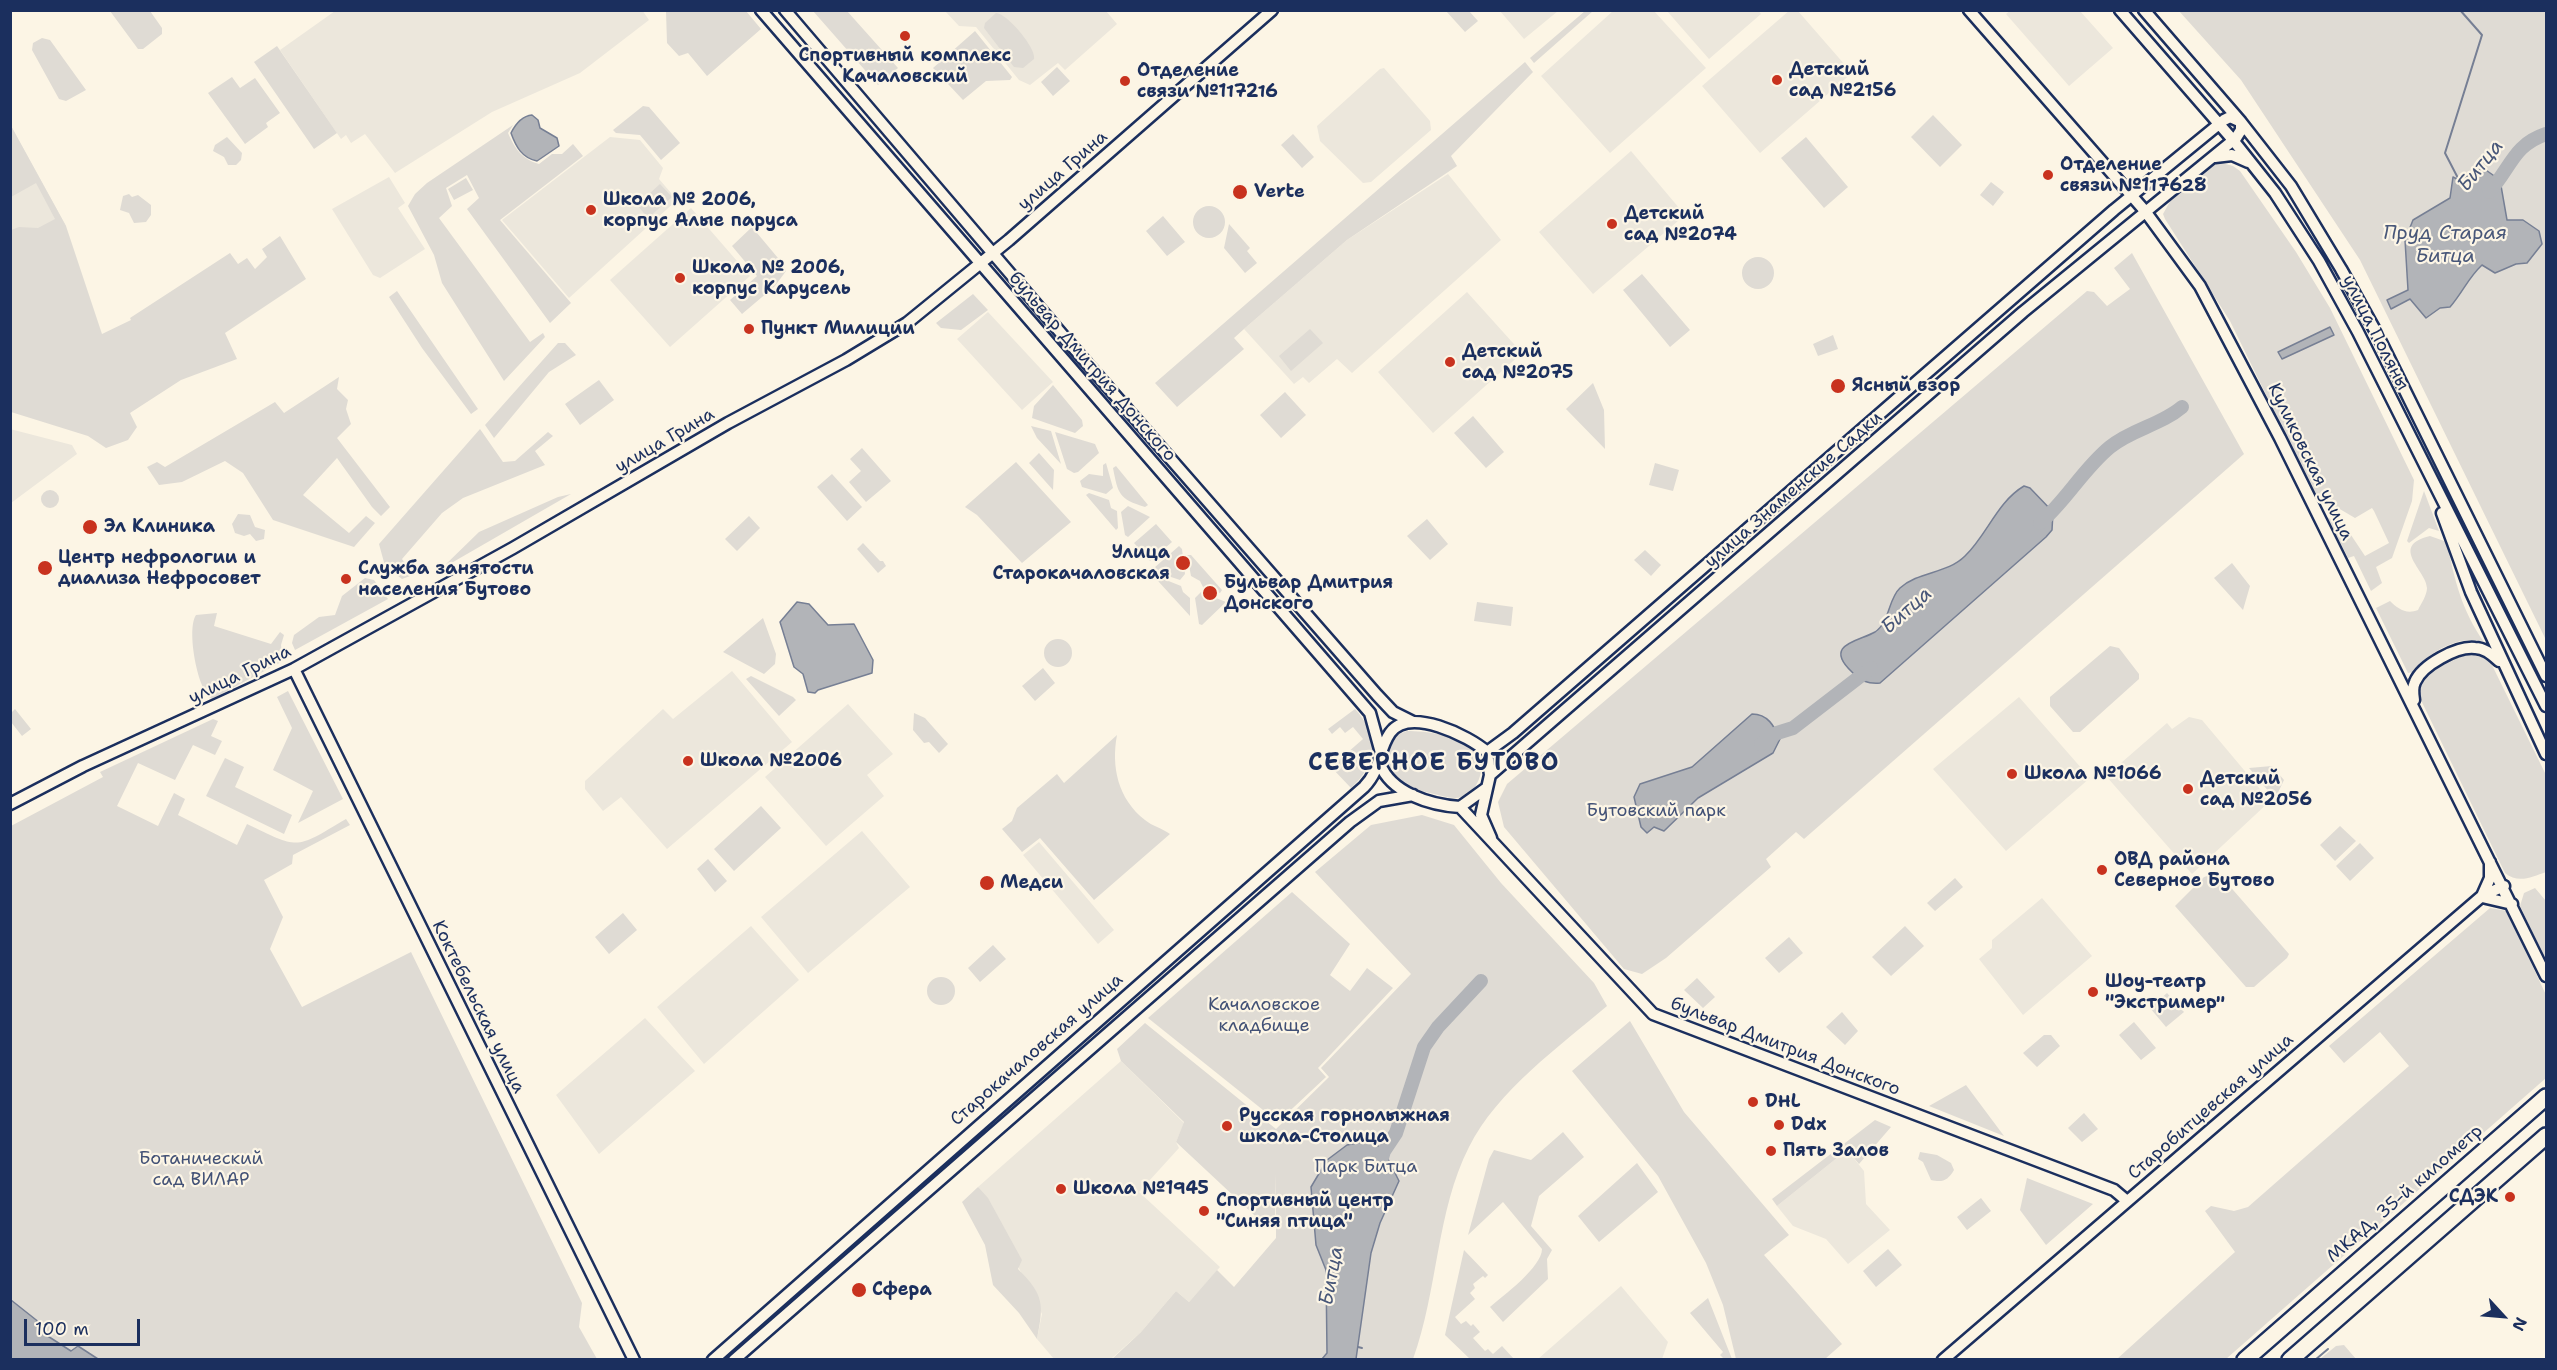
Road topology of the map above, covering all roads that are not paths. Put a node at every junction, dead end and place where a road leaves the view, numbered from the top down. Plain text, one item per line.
1 (760, 10) edge
2 (785, 10) edge
3 (1272, 10) edge
4 (1969, 10) edge
5 (2120, 10) edge
6 (2144, 10) edge
7 (2207, 108) junction
8 (2241, 122) junction
9 (2220, 123) junction
10 (2233, 140) junction
11 (2199, 141) junction
12 (2209, 159) junction
13 (2252, 164) junction
14 (2132, 195) junction
15 (2145, 211) junction
16 (994, 253) junction
17 (981, 263) junction
18 (1914, 385) junction
19 (1908, 412) junction
20 (2427, 472) junction
21 (294, 669) junction
22 (2506, 670) junction
23 (2547, 676) edge
24 (2547, 706) edge
25 (2415, 710) junction
26 (2530, 721) junction
27 (1413, 722) junction
28 (2547, 743) edge
29 (1487, 752) junction
30 (2547, 754) edge
31 (1381, 759) junction
32 (1490, 775) junction
33 (1485, 789) junction
34 (1413, 795) junction
35 (10, 804) edge
36 (1460, 807) junction
37 (1491, 838) junction
38 (2490, 858) junction
39 (2504, 886) junction
40 (2482, 896) junction
41 (2512, 904) junction
42 (2547, 976) edge
43 (2547, 1090) edge
44 (2547, 1097) edge
45 (2517, 1122) junction
46 (2547, 1136) edge
47 (2127, 1201) junction
48 (634, 1359) edge
49 (713, 1359) edge
50 (734, 1359) edge
51 (1943, 1359) edge
52 (2245, 1359) edge
53 (2290, 1359) edge

1 - 17 street, бульвар Дмитрия Донского
2 - 16 street, бульвар Дмитрия Донского
3 - 16 street, улица Грина
4 - 14 street, Куликовская улица
5 - 7 street, улица Поляны
6 - 8 street, улица Поляны
7 - 9 street, улица Поляны
7 - 11 street
8 - 9 street
8 - 10 street
8 - 23 street, улица Поляны
9 - 10 street, улица Поляны
9 - 11 street, улица Знаменские Садки
10 - 12 street, улица Знаменские Садки
10 - 13 street, улица Поляны
11 - 14 street, улица Знаменские Садки
12 - 13 street
12 - 15 street, улица Знаменские Садки
13 - 20 street, улица Поляны
14 - 15 street, Куликовская улица
14 - 18 street, улица Знаменские Садки
15 - 19 street, улица Знаменские Садки
15 - 25 street, Куликовская улица
16 - 17 street, улица Грина
16 - 27 street, бульвар Дмитрия Донского
17 - 21 street, улица Грина
17 - 31 street, бульвар Дмитрия Донского
18 - 19 street
18 - 29 street, улица Знаменские Садки
19 - 32 street, улица Знаменские Садки
20 - 22 street
20 - 24 street, улица Поляны
21 - 35 street, улица Грина
21 - 48 street, Коктебельская улица
22 - 25 street
22 - 26 street
25 - 38 street, Куликовская улица
26 - 28 street
26 - 30 street
27 - 29 street
27 - 31 street
29 - 32 street
31 - 34 street
31 - 49 street, Старокачаловская улица
32 - 33 street
33 - 36 street
33 - 37 street
34 - 36 street
34 - 50 street, Старокачаловская улица
36 - 37 street, бульвар Дмитрия Донского
37 - 47 street, бульвар Дмитрия Донского
38 - 39 street, Куликовская улица
38 - 40 street
39 - 40 street, Старобитцевская улица
39 - 41 street, Куликовская улица
40 - 41 street
40 - 47 street, Старобитцевская улица
41 - 42 street, Куликовская улица
43 - 45 street
44 - 45 highway, МКАД, 35-й километр
45 - 52 highway, МКАД, 35-й километр
46 - 53 highway
47 - 51 street, Старобитцевская улица

